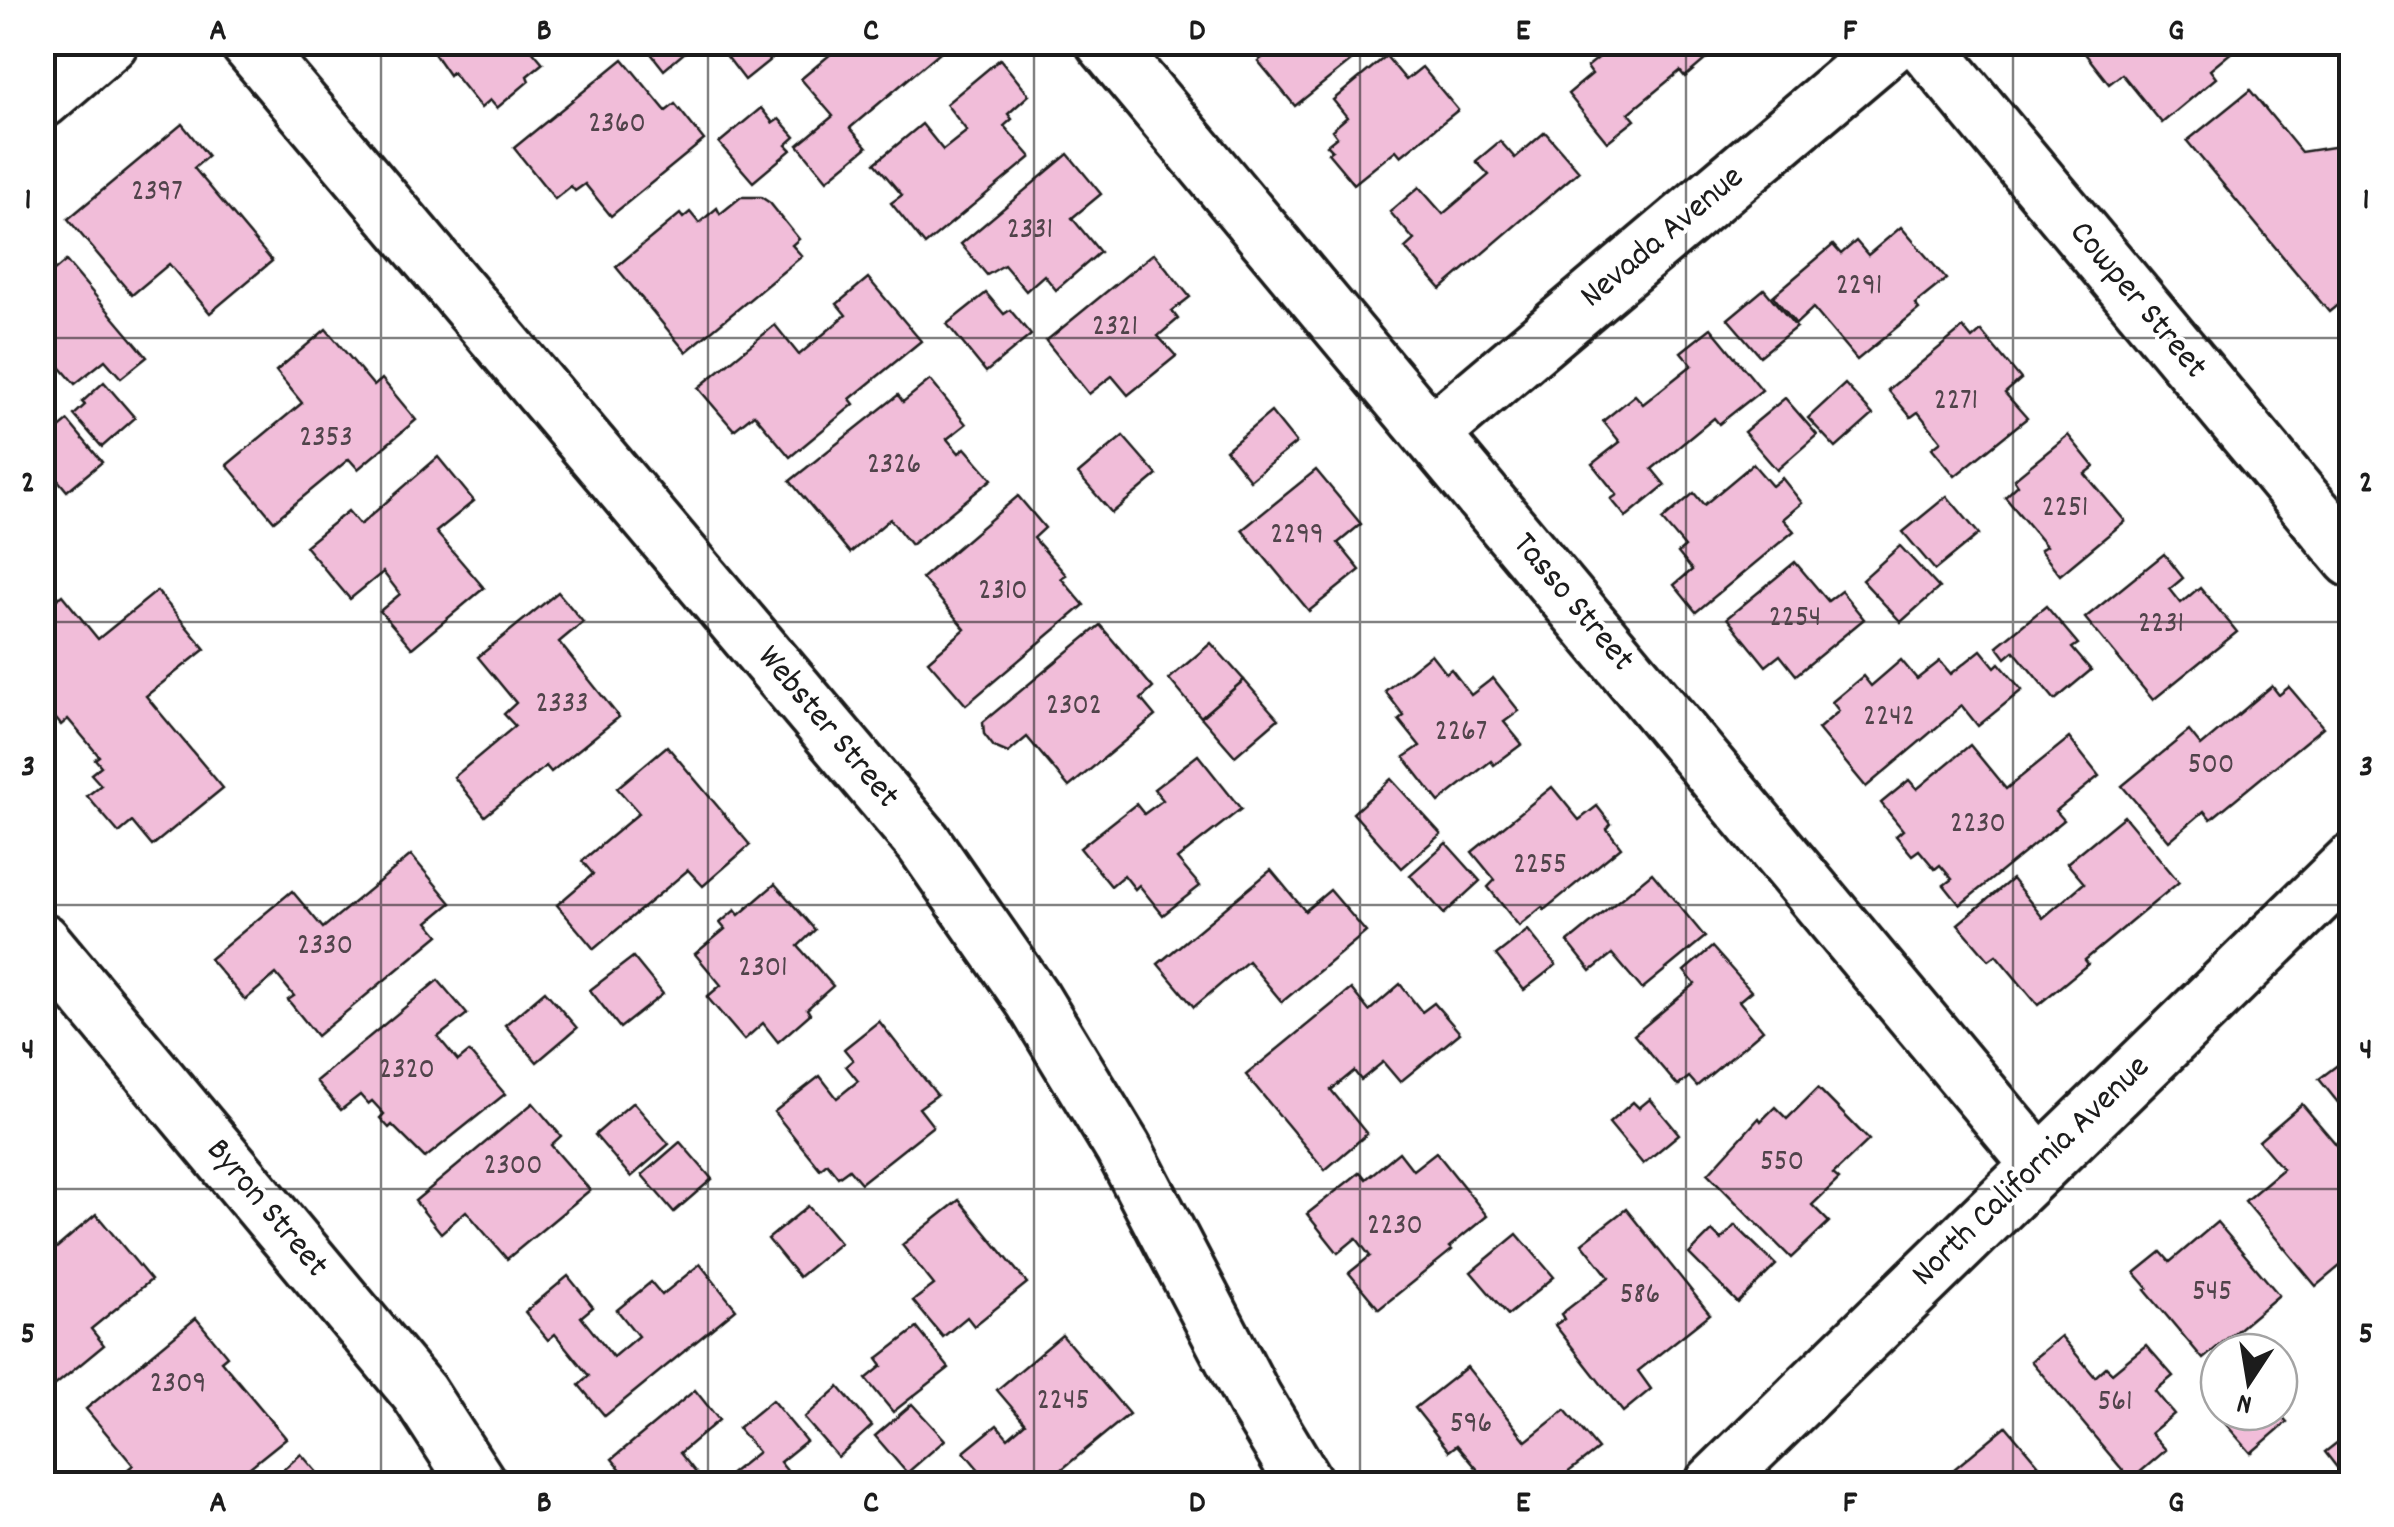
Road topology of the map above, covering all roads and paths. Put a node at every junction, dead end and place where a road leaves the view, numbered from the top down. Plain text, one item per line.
1 (110, 42) edge
2 (248, 42) edge
3 (1104, 42) edge
4 (1894, 42) edge
5 (1922, 42) edge
6 (42, 100) edge
7 (1431, 434) junction
8 (2352, 559) edge
9 (2352, 862) edge
10 (42, 942) edge
11 (2039, 1164) junction
12 (478, 1484) edge
13 (1305, 1484) edge
14 (1713, 1484) edge

1 - 6 street
2 - 13 street, Webster Street
3 - 7 street, Tasso Street
4 - 7 street, Nevada Avenue
5 - 8 street, Cowper Street
7 - 11 street, Tasso Street
9 - 11 street, North California Avenue
10 - 12 street, Byron Street
11 - 14 street, North California Avenue

